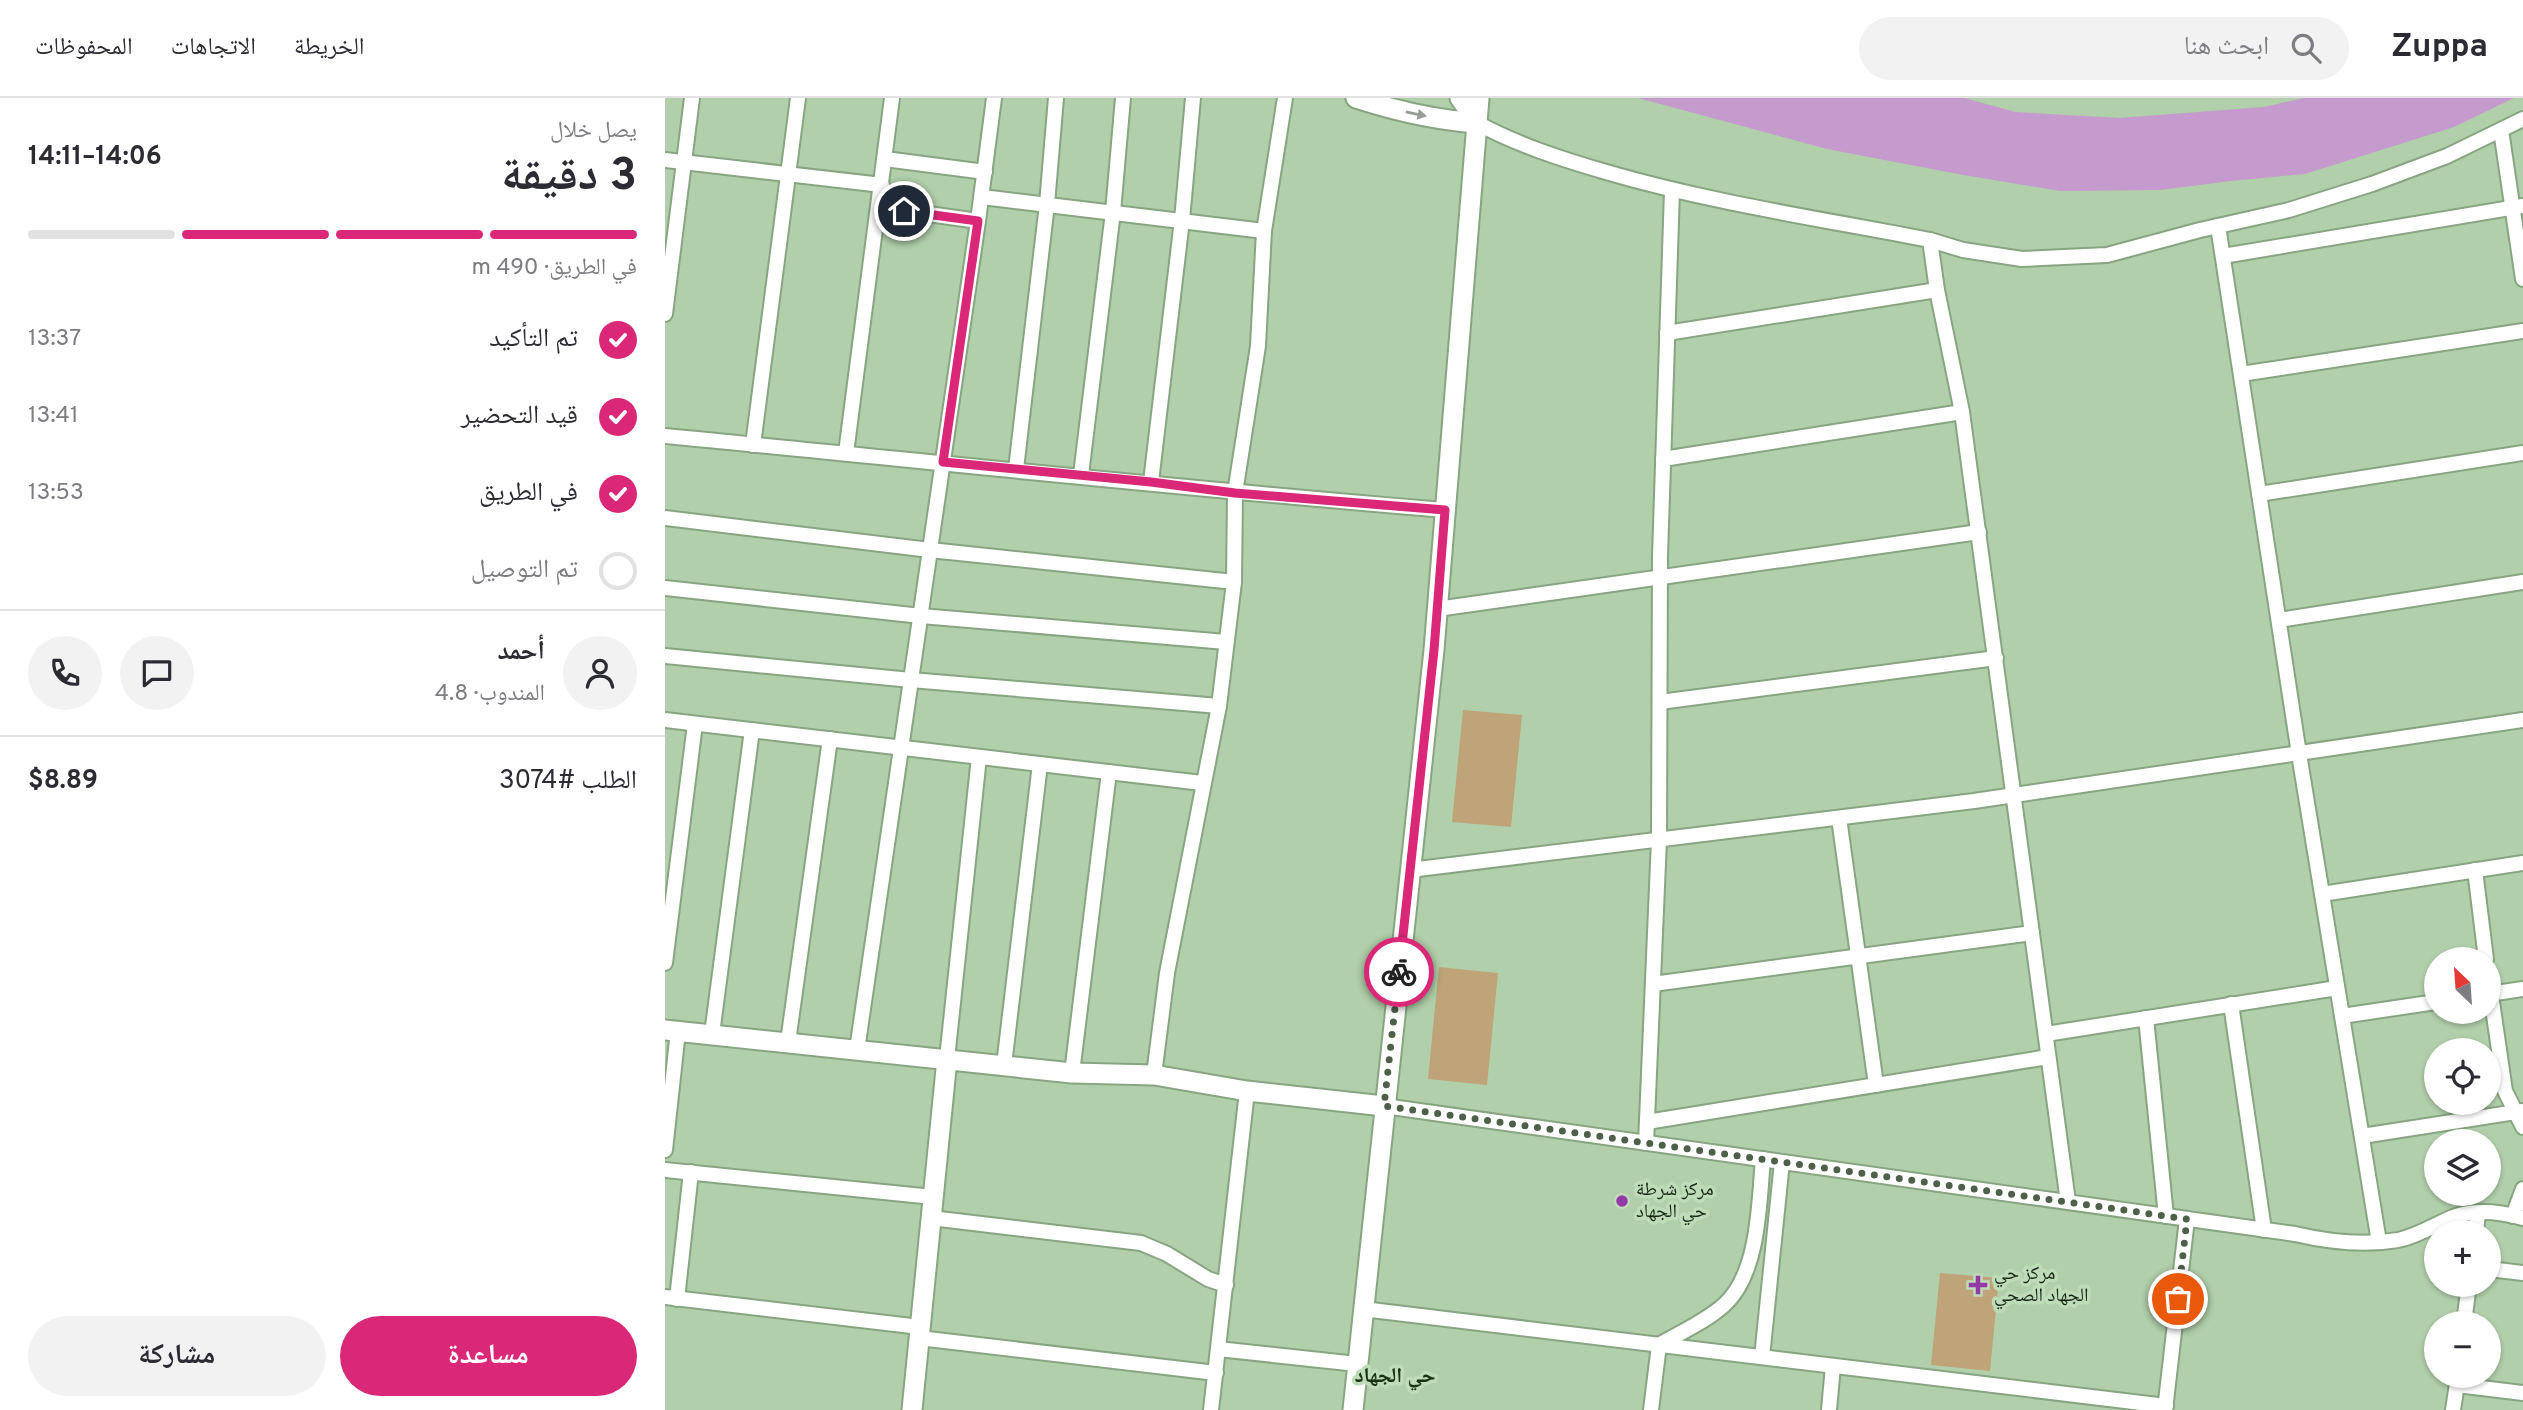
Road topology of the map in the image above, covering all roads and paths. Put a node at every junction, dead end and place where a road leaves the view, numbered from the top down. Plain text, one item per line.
1 (692, 98) edge
2 (798, 98) edge
3 (892, 98) edge
4 (994, 98) edge
5 (1056, 98) edge
6 (1123, 98) edge
7 (1193, 98) edge
8 (1285, 98) edge
9 (1356, 98) edge
10 (1459, 98) edge
11 (1479, 98) edge
12 (2523, 119) edge
13 (1477, 123) junction
14 (2501, 130) junction
15 (885, 159) junction
16 (665, 160) edge
17 (685, 162) junction
18 (985, 172) junction
19 (789, 174) junction
20 (882, 185) junction
21 (1672, 191) junction
22 (982, 197) junction
23 (1047, 204) junction
24 (879, 207) junction
25 (2518, 207) edge
26 (1113, 212) junction
27 (1182, 220) junction
28 (978, 221) junction
29 (2218, 226) junction
30 (1264, 232) junction
31 (1930, 240) junction
32 (2223, 257) junction
33 (2523, 279) edge
34 (1937, 290) junction
35 (665, 314) edge
36 (2523, 331) edge
37 (1667, 333) junction
38 (2241, 374) junction
39 (1962, 412) junction
40 (665, 436) edge
41 (753, 445) junction
42 (846, 453) junction
43 (2523, 453) edge
44 (1663, 459) junction
45 (943, 462) junction
46 (1016, 469) junction
47 (1081, 475) junction
48 (1151, 482) junction
49 (1235, 493) junction
50 (2259, 494) junction
51 (1445, 510) junction
52 (665, 517) edge
53 (1979, 532) junction
54 (930, 550) junction
55 (1660, 578) junction
56 (1234, 582) junction
57 (2523, 582) edge
58 (665, 588) edge
59 (1437, 608) junction
60 (921, 616) junction
61 (2279, 620) junction
62 (1226, 642) junction
63 (665, 656) edge
64 (1996, 658) junction
65 (911, 680) junction
66 (1660, 702) junction
67 (1219, 706) junction
68 (665, 720) edge
69 (2523, 720) edge
70 (695, 724) junction
71 (752, 730) junction
72 (829, 739) junction
73 (901, 748) junction
74 (2299, 754) junction
75 (979, 757) junction
76 (1040, 764) junction
77 (1109, 772) junction
78 (1202, 783) junction
79 (2014, 795) junction
80 (1839, 817) junction
81 (1659, 840) junction
82 (2523, 863) edge
83 (1410, 870) junction
84 (2475, 870) junction
85 (2322, 894) junction
86 (2032, 933) junction
87 (2485, 947) edge
88 (1857, 955) junction
89 (665, 963) edge
90 (1653, 984) junction
91 (2337, 988) junction
92 (2523, 989) edge
93 (2501, 990) edge
94 (2231, 1004) junction
95 (2424, 1004) edge
96 (2342, 1016) junction
97 (2146, 1018) junction
98 (2494, 1024) edge
99 (671, 1030) edge
100 (712, 1034) junction
101 (2046, 1034) junction
102 (788, 1042) junction
103 (857, 1050) junction
104 (2049, 1057) junction
105 (947, 1059) junction
106 (1004, 1065) junction
107 (1072, 1073) junction
108 (1154, 1075) junction
109 (1876, 1085) junction
110 (1247, 1091) junction
111 (1384, 1106) junction
112 (2520, 1112) edge
113 (1647, 1122) junction
114 (2523, 1128) edge
115 (2361, 1136) junction
116 (1646, 1143) junction
117 (665, 1150) edge
118 (1763, 1159) junction
119 (1782, 1162) junction
120 (665, 1170) edge
121 (691, 1172) junction
122 (2523, 1189) edge
123 (933, 1197) junction
124 (2068, 1202) junction
125 (2478, 1213) junction
126 (2166, 1216) junction
127 (2518, 1217) edge
128 (931, 1218) junction
129 (2187, 1219) junction
130 (2477, 1220) edge
131 (2264, 1230) junction
132 (2379, 1242) junction
133 (2501, 1270) edge
134 (2523, 1273) edge
135 (1226, 1285) junction
136 (671, 1298) edge
137 (1363, 1309) junction
138 (920, 1333) junction
139 (1659, 1345) junction
140 (1218, 1349) junction
141 (1762, 1357) junction
142 (1357, 1364) junction
143 (1833, 1366) junction
144 (1216, 1373) junction
145 (2456, 1388) edge
146 (2498, 1388) edge
147 (2523, 1393) edge
148 (2166, 1408) edge
149 (912, 1410) edge
150 (1212, 1410) edge
151 (1353, 1410) edge
152 (1651, 1410) edge
153 (1829, 1410) edge
154 (2453, 1410) edge

1 - 17 street
2 - 19 street
3 - 15 street
4 - 18 street
5 - 23 street
6 - 26 street
7 - 27 street
8 - 30 street
9 -> 13 street
10 - 13 street
11 - 13 street
12 - 14 street
13 - 21 street
13 - 51 street
14 - 25 street
14 - 29 street
15 - 18 street
15 - 20 street
16 - 17 street
17 - 19 street
17 - 35 street
18 - 22 street
19 - 20 street
19 - 41 street
20 - 24 street
21 - 31 street
21 - 37 street
22 - 23 street
22 - 28 street
23 - 26 street
23 - 46 street
24 - 28 street
24 - 42 street
25 - 32 street
25 - 33 street
26 - 27 street
26 - 47 street
27 - 30 street
27 - 48 street
28 - 45 street
29 - 31 street
29 - 32 street
30 - 49 street
31 - 34 street
32 - 38 street
34 - 37 street
34 - 39 street
36 - 38 street
37 - 44 street
38 - 50 street
39 - 44 street
39 - 53 street
40 - 41 street
41 - 42 street
42 - 45 street
43 - 50 street
44 - 55 street
45 - 46 street
45 - 54 street
46 - 47 street
47 - 48 street
48 - 49 street
49 - 51 street
49 - 56 street
50 - 61 street
51 - 59 street
52 - 54 street
53 - 55 street
53 - 64 street
54 - 56 street
54 - 60 street
55 - 59 street
55 - 66 street
56 - 62 street
57 - 61 street
58 - 60 street
59 - 83 street
60 - 62 street
60 - 65 street
61 - 74 street
62 - 67 street
63 - 65 street
64 - 66 street
64 - 79 street
65 - 67 street
65 - 73 street
66 - 81 street
67 - 78 street
68 - 70 street
69 - 74 street
70 - 71 street
70 - 89 street
71 - 72 street
71 - 100 street
72 - 73 street
72 - 102 street
73 - 75 street
73 - 103 street
74 - 79 street
74 - 85 street
75 - 76 street
75 - 105 street
76 - 77 street
76 - 106 street
77 - 78 street
77 - 107 street
78 - 108 street
79 - 80 street
79 - 86 street
80 - 81 street
80 - 88 street
81 - 83 street
81 - 90 street
82 - 84 street
83 - 111 street
84 - 85 street
84 - 87 street
85 - 91 street
86 - 88 street
86 - 101 street
88 - 90 street
88 - 109 street
90 - 113 street
91 - 94 street
91 - 96 street
92 - 93 street
94 - 97 street
94 - 131 street
95 - 96 street
96 - 115 street
97 - 101 street
97 - 126 street
98 - 112 street
99 - 100 street
99 - 117 street
100 - 102 street
101 - 104 street
102 - 103 street
103 - 105 street
104 - 109 street
104 - 124 street
105 - 106 street
105 - 123 street
106 - 107 street
107 - 108 street
108 - 110 street
109 - 113 street
110 - 111 street
110 - 135 street
111 - 116 street
111 - 137 street
112 - 114 street
112 - 115 street
113 - 116 street
115 - 132 street
116 - 118 street
118 - 119 street
118 - 139 street
119 - 124 street
119 - 141 street
120 - 121 street
121 - 123 street
121 - 136 street
122 - 127 street
123 - 128 street
124 - 126 street
125 - 127 street
125 - 130 street
125 - 132 street
126 - 129 street
128 - 135 street
128 - 138 street
129 - 131 street
129 - 148 street
131 - 132 street
133 - 134 street
135 - 140 street
136 - 138 street
137 - 139 street
137 - 142 street
138 - 144 street
138 - 149 street
139 - 141 street
139 - 152 street
140 - 142 street
140 - 144 street
141 - 143 street
142 - 151 street
143 - 148 street
143 - 153 street
144 - 150 street
145 - 154 street
146 - 147 street

